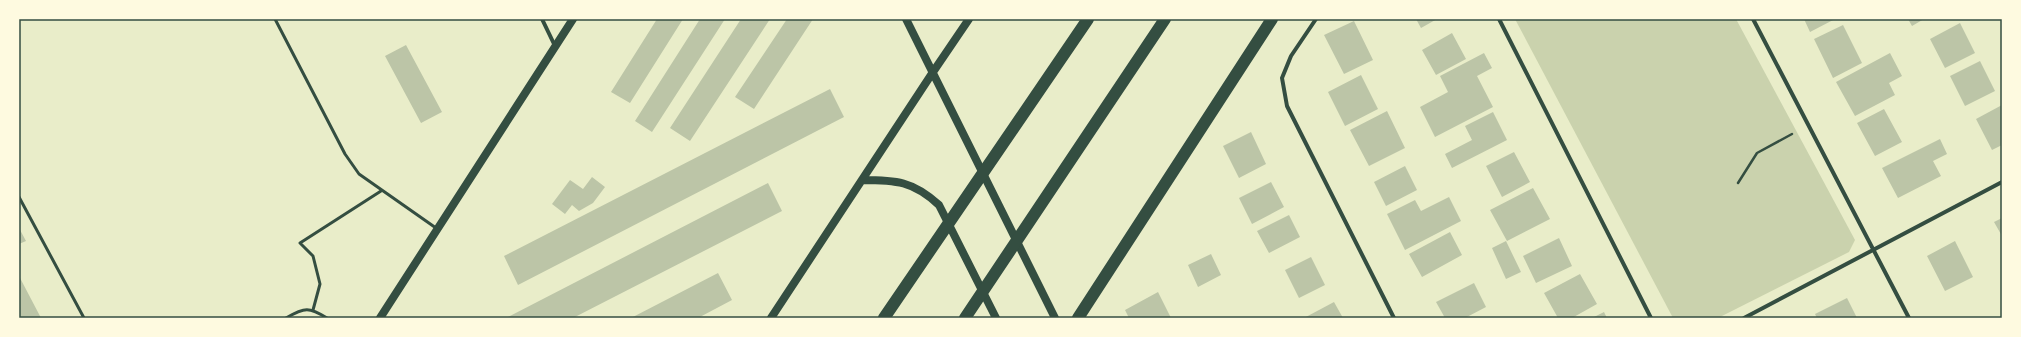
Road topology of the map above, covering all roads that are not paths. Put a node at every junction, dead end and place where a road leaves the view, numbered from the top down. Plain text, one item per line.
1 (275, 19) edge
2 (542, 19) edge
3 (573, 19) edge
4 (906, 19) edge
5 (970, 19) edge
6 (1088, 19) edge
7 (1165, 19) edge
8 (1272, 19) edge
9 (1316, 19) edge
10 (1499, 19) edge
11 (1753, 19) edge
12 (556, 46) junction
13 (933, 72) junction
14 (862, 180) junction
15 (2002, 182) edge
16 (381, 191) junction
17 (19, 197) edge
18 (438, 229) junction
19 (1873, 250) junction
20 (313, 310) junction
21 (84, 318) edge
22 (286, 318) edge
23 (327, 318) edge
24 (380, 318) edge
25 (771, 318) edge
26 (884, 318) edge
27 (965, 318) edge
28 (996, 318) edge
29 (1055, 318) edge
30 (1078, 318) edge
31 (1394, 318) edge
32 (1651, 318) edge
33 (1744, 318) edge
34 (1909, 318) edge

1 - 16 lane
2 - 12 street
3 - 12 main road
4 - 13 main road
5 - 13 main road
6 - 26 highway
7 - 27 highway
8 - 30 highway
9 - 31 street
10 - 32 street
11 - 19 street
12 - 18 main road
13 - 14 main road
13 - 29 main road
14 - 25 main road
14 - 28 main road
15 - 19 street
16 - 18 lane
16 - 20 lane
17 - 21 lane
18 - 24 main road
19 - 33 street
19 - 34 street
20 - 22 lane
20 - 23 lane

